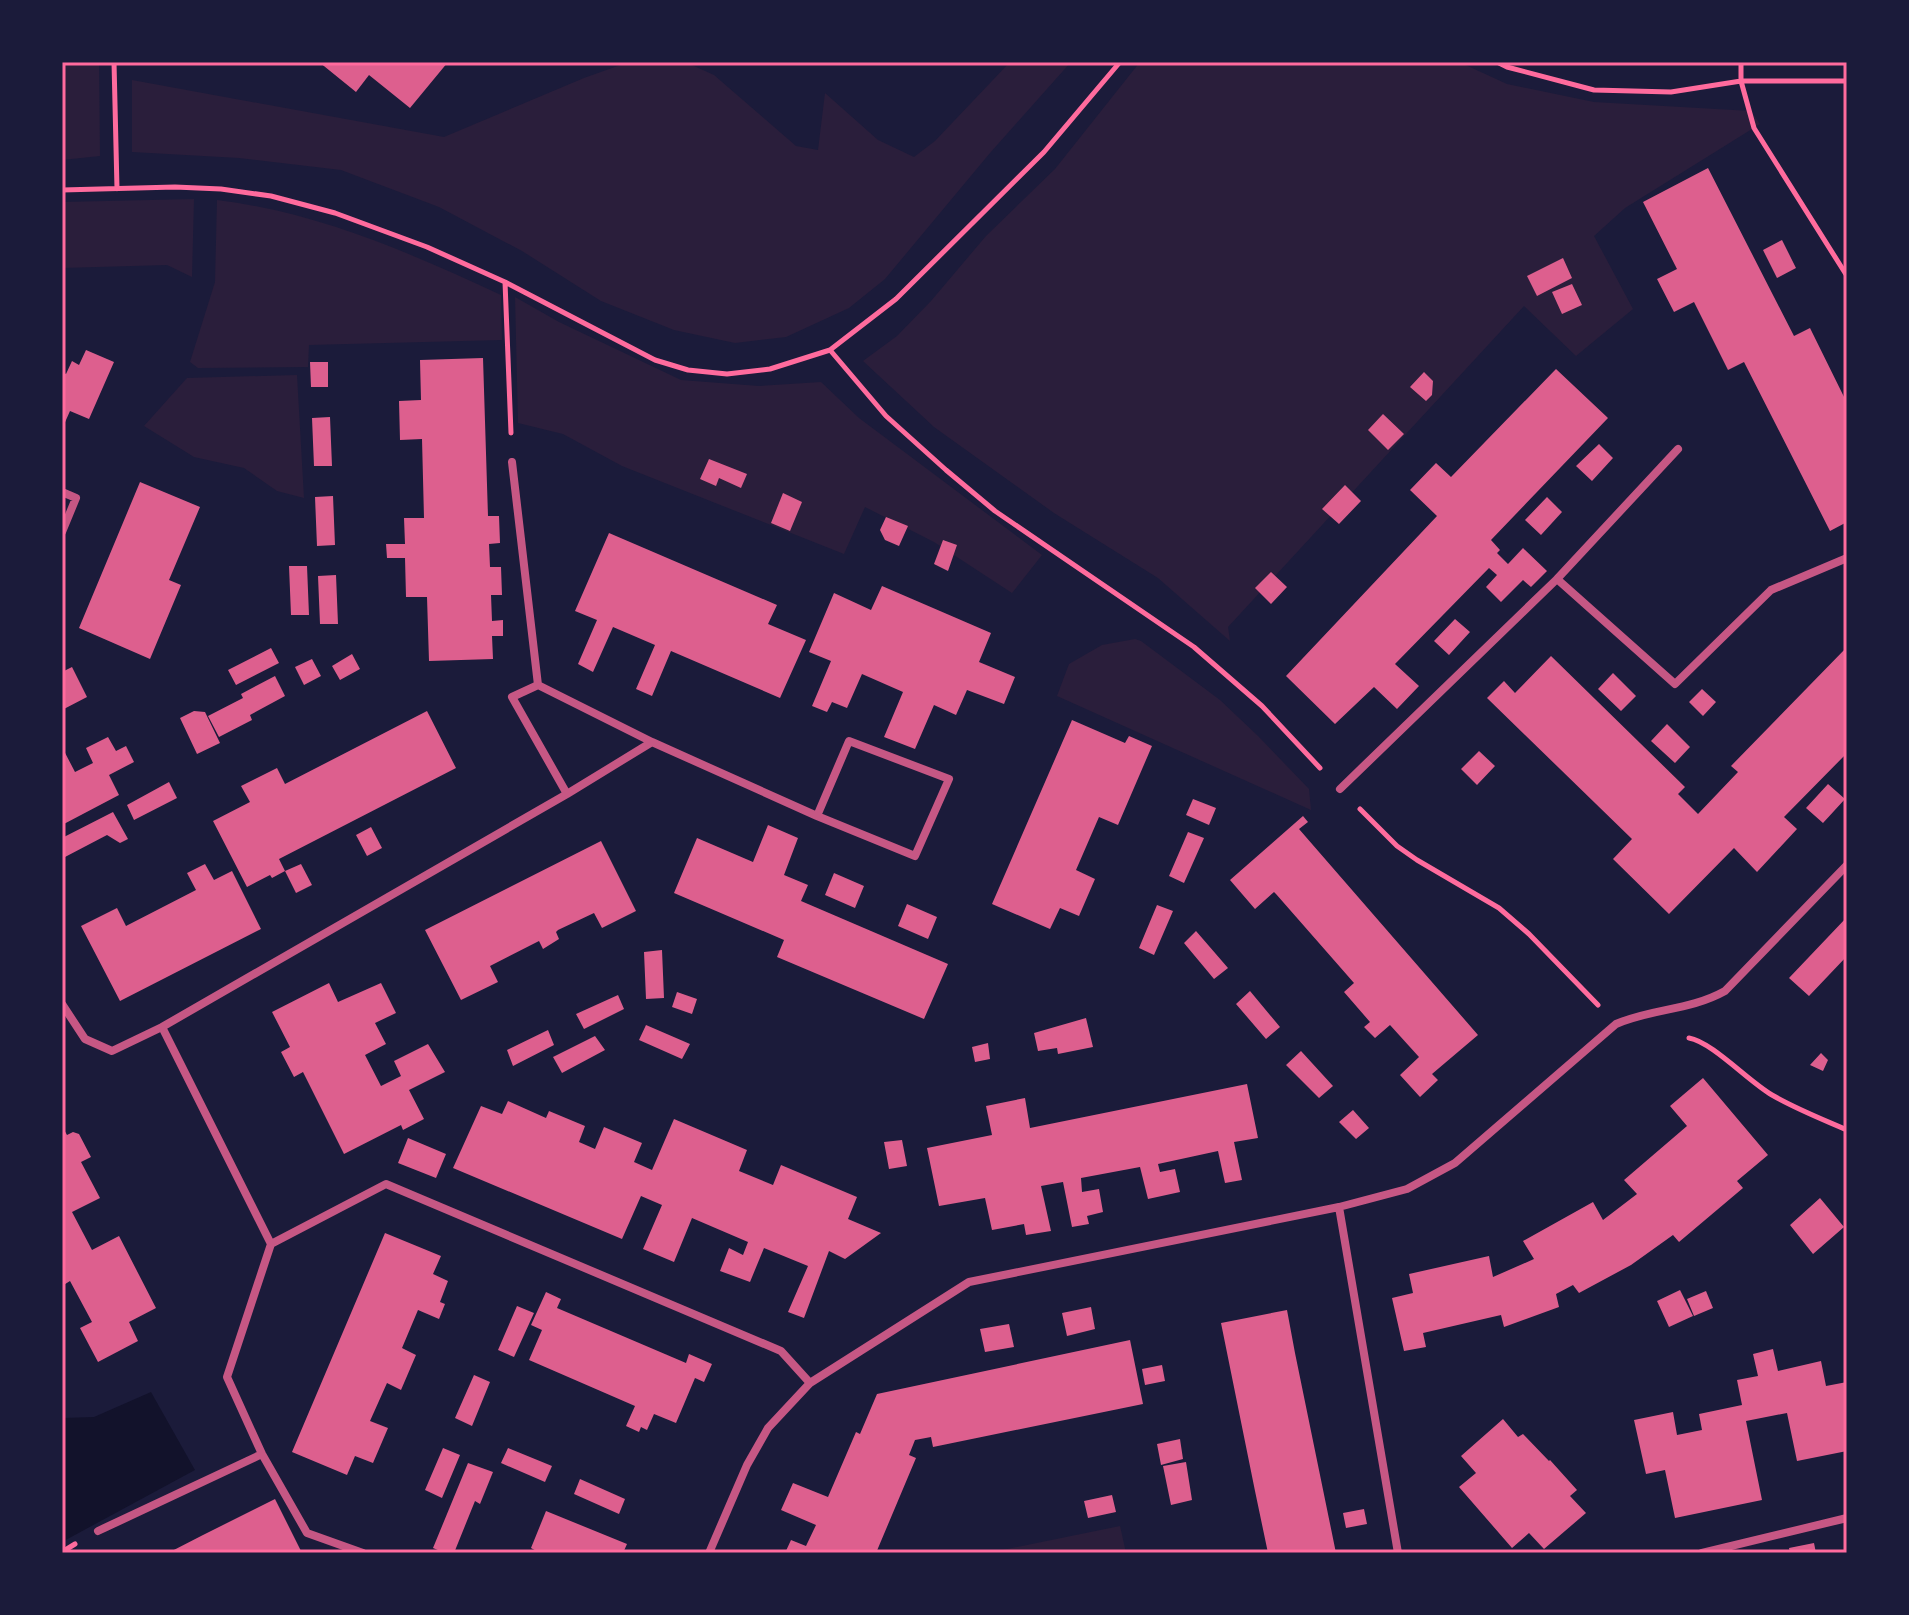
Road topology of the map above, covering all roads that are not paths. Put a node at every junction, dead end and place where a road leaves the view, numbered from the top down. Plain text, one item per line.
1 (1678, 449) dead end
2 (512, 462) road end
3 (62, 492) edge
4 (62, 532) edge
5 (1847, 558) edge
6 (1557, 579) junction
7 (538, 685) junction
8 (652, 742) junction
9 (1340, 789) dead end
10 (567, 794) junction
11 (817, 816) junction
12 (1847, 865) edge
13 (62, 1004) edge
14 (162, 1027) junction
15 (1339, 1207) junction
16 (271, 1244) junction
17 (810, 1383) junction
18 (262, 1454) junction
19 (1847, 1518) edge
20 (98, 1531) dead end
21 (363, 1553) edge
22 (709, 1553) edge
23 (1398, 1553) edge
24 (1702, 1553) edge

1 - 6 street
2 - 7 street
3 - 4 street
5 - 6 street
6 - 9 street
7 - 8 street
7 - 10 street
8 - 10 street
8 - 11 street
10 - 14 street
11 - 11 street
12 - 15 street
13 - 14 street
14 - 16 street
15 - 17 street
15 - 23 street
16 - 17 street
16 - 18 street
17 - 22 street
18 - 20 street
18 - 21 street
19 - 24 street

